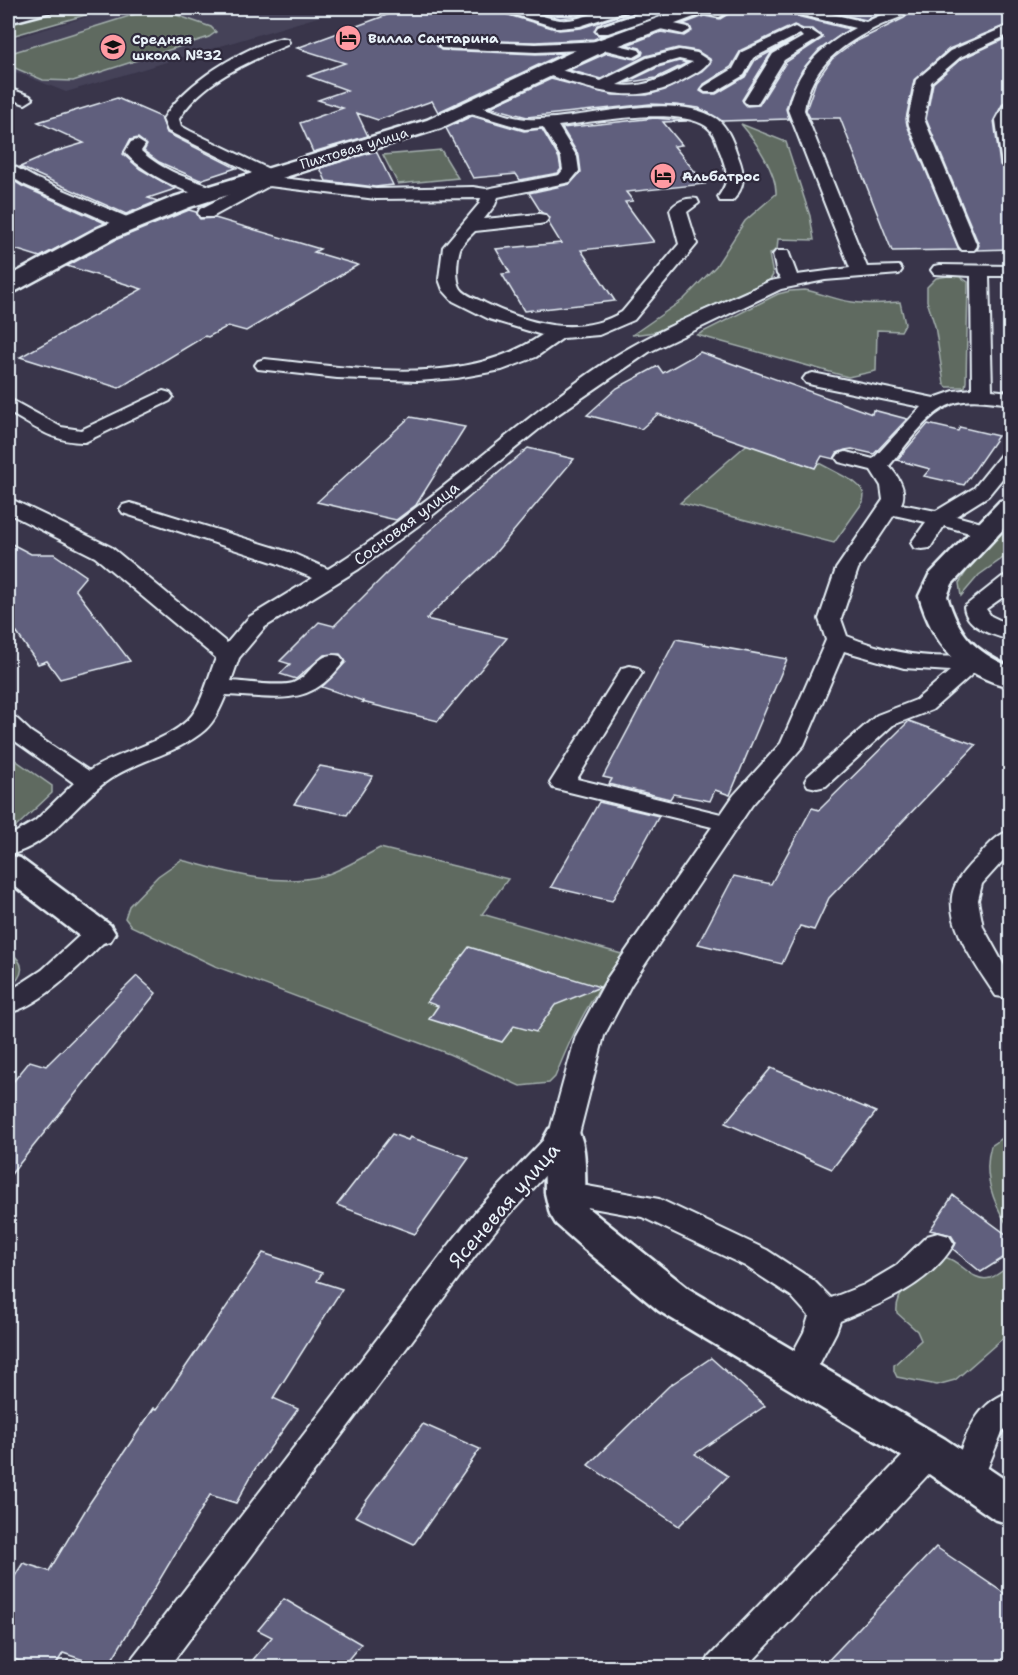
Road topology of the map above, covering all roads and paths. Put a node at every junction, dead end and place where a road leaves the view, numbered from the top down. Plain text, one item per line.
1 (44, 8) edge
2 (508, 8) edge
3 (621, 8) edge
4 (791, 8) edge
5 (907, 8) edge
6 (707, 10) edge
7 (662, 16) edge
8 (8, 18) edge
9 (865, 26) junction
10 (1011, 29) edge
11 (683, 30) dead end
12 (282, 42) dead end
13 (446, 45) dead end
14 (602, 45) junction
15 (634, 53) dead end
16 (549, 71) junction
17 (603, 86) junction
18 (710, 89) dead end
19 (8, 93) edge
20 (25, 99) dead end
21 (752, 100) dead end
22 (1011, 107) edge
23 (470, 108) junction
24 (548, 122) junction
25 (137, 144) dead end
26 (1011, 165) edge
27 (8, 168) edge
28 (262, 178) junction
29 (210, 192) junction
30 (486, 194) junction
31 (726, 197) dead end
32 (691, 203) dead end
33 (206, 213) dead end
34 (539, 219) dead end
35 (128, 224) junction
36 (470, 226) junction
37 (968, 246) dead end
38 (782, 255) dead end
39 (893, 270) dead end
40 (940, 270) dead end
41 (980, 270) junction
42 (860, 271) junction
43 (1011, 271) edge
44 (792, 280) junction
45 (11, 282) edge
46 (558, 333) junction
47 (265, 365) dead end
48 (813, 379) dead end
49 (982, 395) junction
50 (164, 397) dead end
51 (1011, 398) edge
52 (8, 404) edge
53 (934, 404) junction
54 (1011, 456) edge
55 (846, 458) dead end
56 (878, 466) junction
57 (8, 505) edge
58 (888, 507) junction
59 (1011, 507) edge
60 (130, 509) dead end
61 (939, 518) junction
62 (988, 532) junction
63 (922, 543) dead end
64 (330, 577) junction
65 (1011, 582) edge
66 (1011, 633) edge
67 (837, 639) junction
68 (228, 656) junction
69 (332, 661) dead end
70 (974, 662) junction
71 (630, 673) dead end
72 (1011, 678) edge
73 (216, 687) junction
74 (8, 723) edge
75 (817, 781) dead end
76 (89, 782) junction
77 (728, 823) junction
78 (1011, 838) edge
79 (8, 847) edge
80 (8, 865) edge
81 (98, 933) joint
82 (1006, 990) dead end
83 (8, 1004) edge
84 (563, 1138) junction
85 (565, 1193) junction
86 (938, 1244) dead end
87 (826, 1313) junction
88 (798, 1373) junction
89 (1011, 1405) edge
90 (929, 1451) junction
91 (968, 1477) junction
92 (1011, 1506) edge
93 (146, 1668) edge
94 (722, 1668) edge

1 - 8 street
2 - 3 lane
4 - 9 lane
5 - 9 lane
6 - 7 street, Пихтовая улица
7 - 11 lane
7 - 14 street, Пихтовая улица
9 - 42 lane
10 - 37 lane
12 - 28 lane
13 - 14 lane
14 - 15 lane
14 - 16 street, Пихтовая улица
16 - 17 lane
16 - 23 street, Пихтовая улица
17 - 17 lane
18 - 21 lane
19 - 20 lane
22 - 26 lane
23 - 24 lane
23 - 28 street, Пихтовая улица
24 - 30 lane
24 - 31 lane
25 - 29 lane
27 - 35 lane
28 - 29 street, Пихтовая улица
28 - 30 lane
28 - 33 lane
29 - 35 street, Пихтовая улица
30 - 36 lane
32 - 46 lane
34 - 36 lane
35 - 45 street, Пихтовая улица
36 - 46 lane
38 - 44 lane
39 - 42 lane, Сосновая улица
40 - 41 lane
41 - 43 lane
41 - 49 lane
42 - 44 lane, Сосновая улица
44 - 64 lane, Сосновая улица
46 - 47 lane
48 - 53 lane
49 - 51 lane
49 - 53 lane
50 - 52 lane
53 - 56 lane
54 - 61 lane
55 - 56 lane
56 - 58 lane
57 - 68 lane
58 - 61 lane
58 - 67 lane
59 - 62 street
60 - 64 lane
61 - 62 lane
61 - 63 lane
62 - 70 street
64 - 68 lane, Сосновая улица
65 - 66 lane
67 - 70 lane
67 - 77 lane
68 - 73 lane, Сосновая улица
69 - 73 lane
70 - 72 street
70 - 75 lane
71 - 77 lane
73 - 76 lane, Сосновая улица
74 - 76 lane
76 - 79 lane, Сосновая улица
77 - 84 lane
78 - 82 lane
80 - 81 street
81 - 83 lane
84 - 85 street, Ясеневая улица
84 - 93 lane, Ясеневая улица
85 - 87 lane
85 - 88 street, Ясеневая улица
86 - 87 lane
87 - 88 lane
88 - 90 street, Ясеневая улица
89 - 91 lane
90 - 91 street, Ясеневая улица
90 - 94 lane
91 - 92 street, Ясеневая улица

